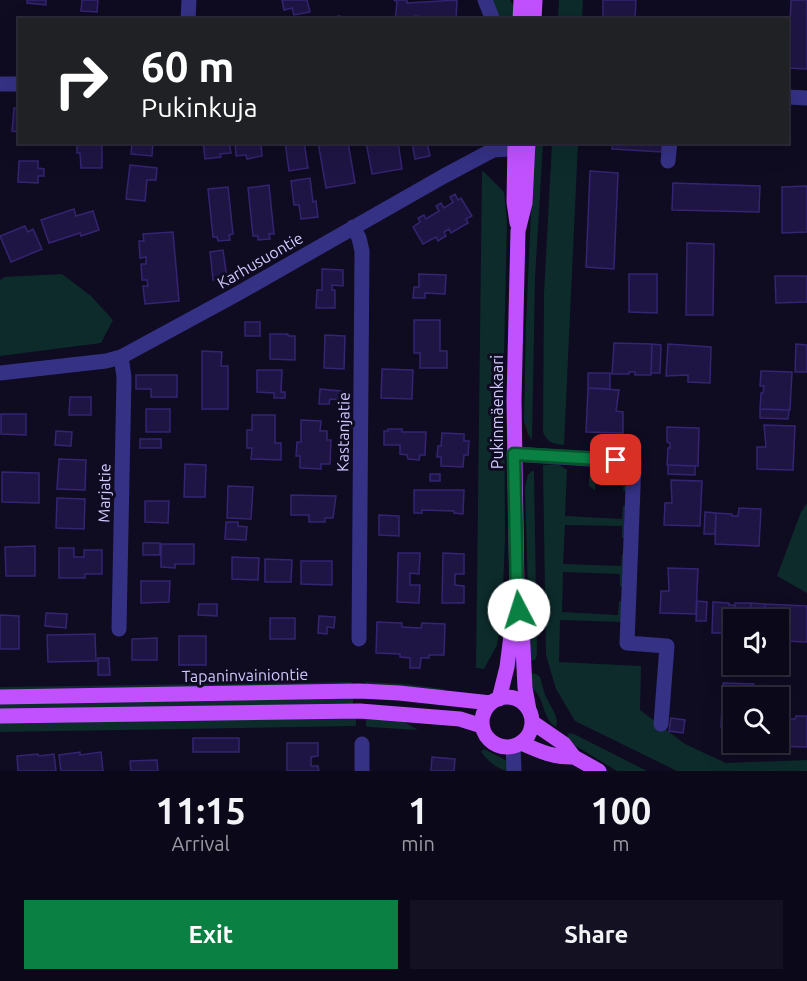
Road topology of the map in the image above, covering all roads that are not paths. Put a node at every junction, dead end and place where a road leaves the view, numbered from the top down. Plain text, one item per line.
1 (189, 0) edge
2 (485, 0) edge
3 (521, 0) edge
4 (535, 0) edge
5 (188, 18) edge
6 (492, 18) edge
7 (520, 18) edge
8 (534, 18) edge
9 (0, 84) edge
10 (18, 84) edge
11 (789, 97) edge
12 (807, 98) edge
13 (670, 144) edge
14 (521, 145) edge
15 (668, 160) dead end
16 (353, 227) junction
17 (121, 357) junction
18 (0, 373) edge
19 (514, 454) junction
20 (517, 594) junction
21 (119, 629) dead end
22 (359, 639) dead end
23 (0, 697) edge
24 (495, 701) junction
25 (0, 716) edge
26 (530, 716) junction
27 (661, 724) dead end
28 (482, 726) junction
29 (362, 744) dead end
30 (517, 745) junction
31 (574, 757) junction
32 (362, 771) edge
33 (514, 771) edge
34 (599, 771) edge

1 - 5 street
2 - 6 street
3 - 7 main road
4 - 8 main road
9 - 10 street
11 - 12 street
13 - 15 street
14 - 16 street, Karhusuontie
14 - 19 main road, Pukinmäenkaari
16 - 17 street, Karhusuontie
16 - 22 street, Kastanjatie
17 - 18 street, Karhusuontie
17 - 21 street, Marjatie
19 - 20 main road, Pukinmäenkaari
19 - 27 street
20 - 24 main road, Pukinmäenkaari
20 - 26 main road, Pukinmäenkaari
23 - 24 main road, Tapaninvainiontie
24 - 26 main road
24 - 28 main road, Pukinmäenkaari
25 - 28 main road
26 - 30 main road
26 - 31 main road
28 - 30 main road
29 - 32 street
30 - 31 main road
30 - 33 street
31 - 34 main road

